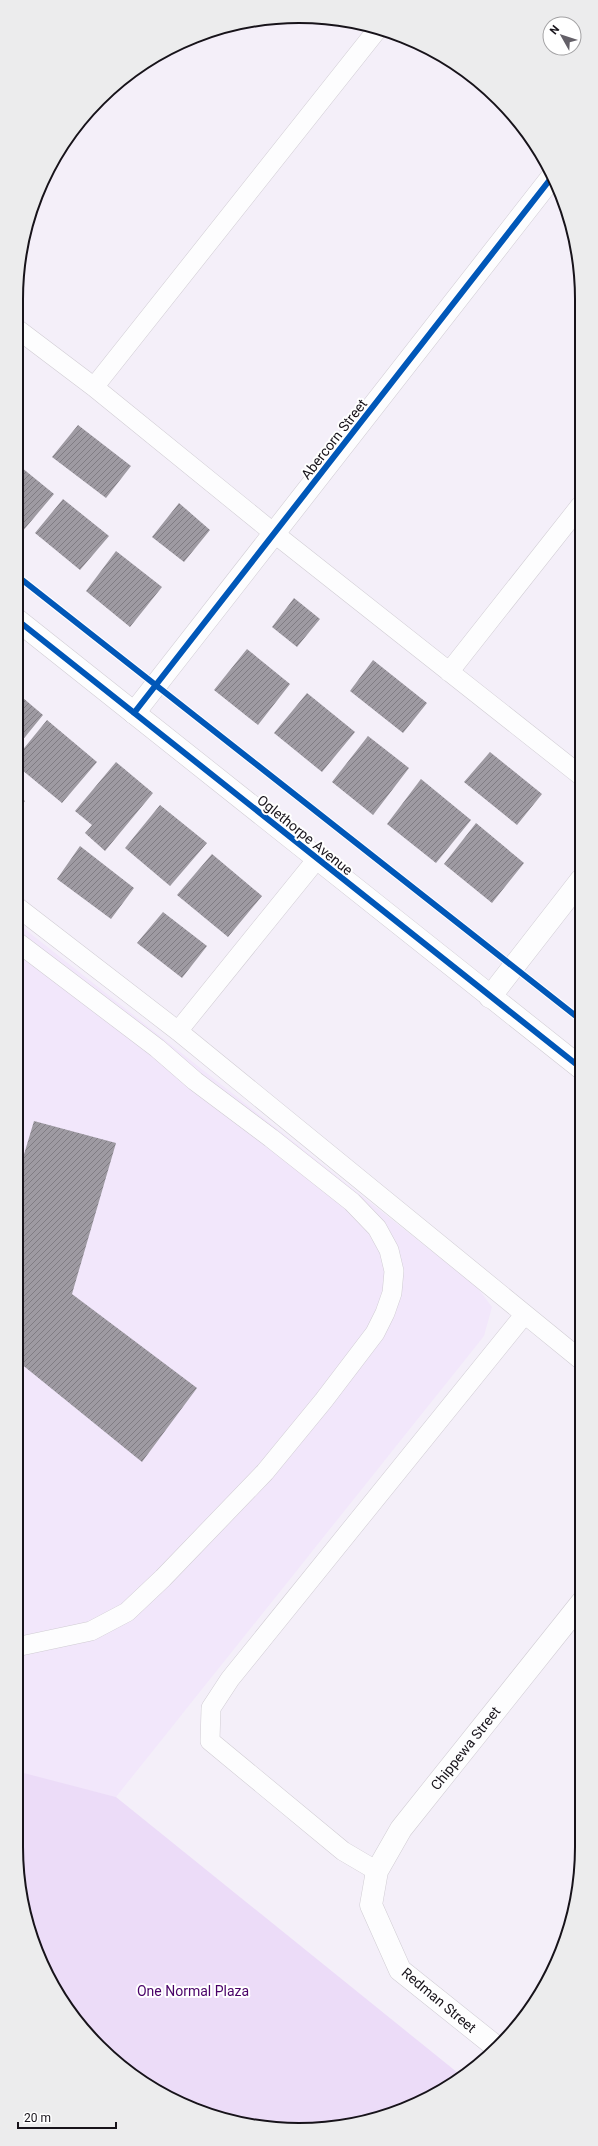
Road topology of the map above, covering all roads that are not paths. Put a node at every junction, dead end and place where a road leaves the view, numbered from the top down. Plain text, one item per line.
1 (374, 33) edge
2 (549, 181) edge
3 (23, 333) edge
4 (94, 387) junction
5 (575, 512) edge
6 (275, 534) junction
7 (23, 625) edge
8 (449, 672) junction
9 (134, 713) junction
10 (575, 771) edge
11 (317, 859) junction
12 (575, 886) edge
13 (23, 911) edge
14 (23, 946) edge
15 (490, 997) junction
16 (178, 1031) junction
17 (575, 1063) edge
18 (524, 1315) junction
19 (575, 1355) edge
20 (575, 1611) edge
21 (23, 1645) edge
22 (377, 1871) junction
23 (371, 1905) joint
24 (492, 2044) edge

1 - 4 lane
2 - 6 street, Abercorn Street
3 - 4 lane
4 - 6 lane
5 - 8 lane
6 - 8 lane
6 - 9 street, Abercorn Street
7 - 9 street, Oglethorpe Avenue
8 - 10 lane
9 - 11 street, Oglethorpe Avenue
11 - 15 street, Oglethorpe Avenue
11 - 16 lane
12 - 15 street
13 - 16 lane
14 - 21 lane
15 - 17 street, Oglethorpe Avenue
16 - 18 lane
18 - 19 lane
18 - 22 lane
20 - 22 street, Chippewa Street
22 - 23 street, Chippewa Street
23 - 24 street, Redman Street

